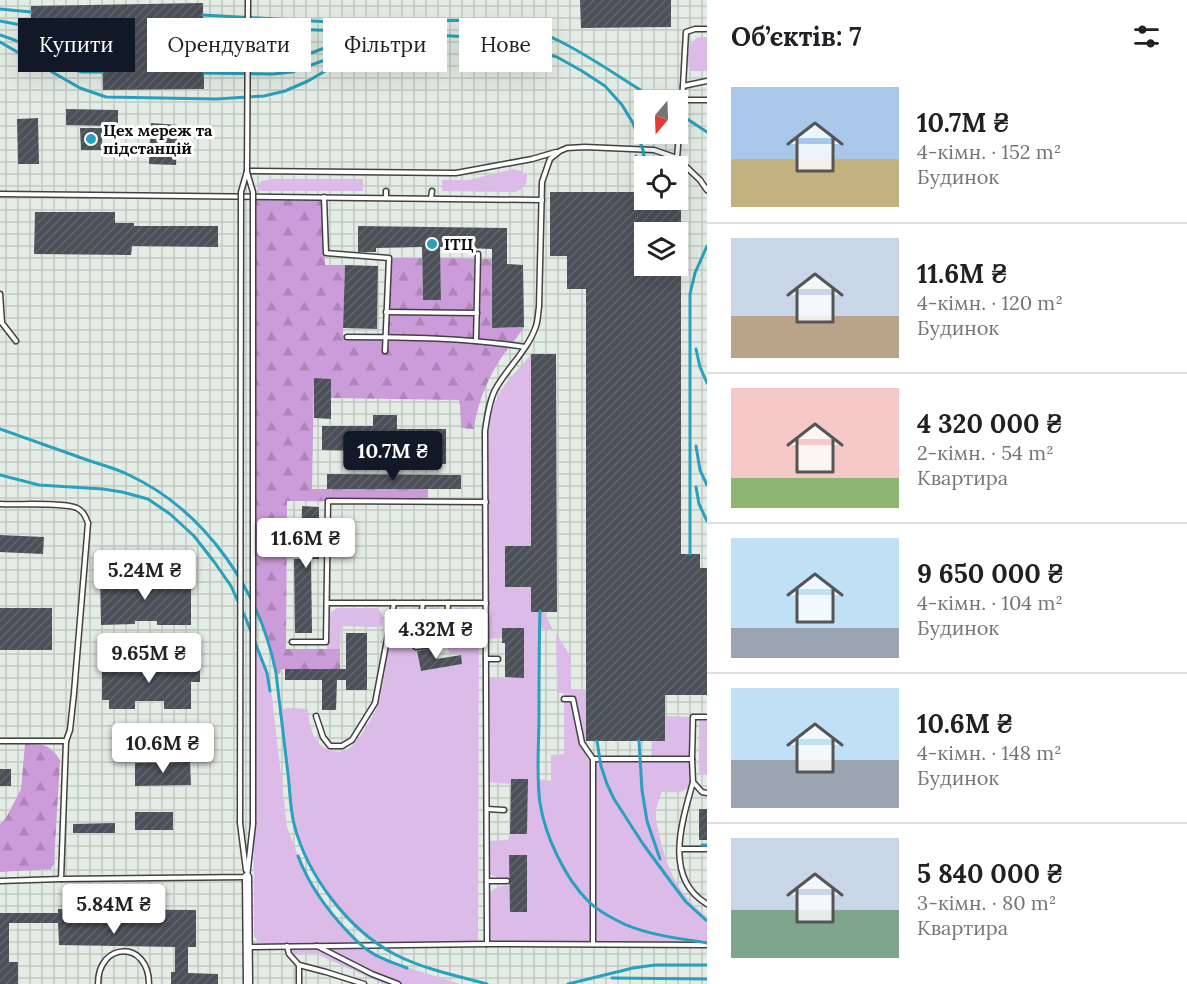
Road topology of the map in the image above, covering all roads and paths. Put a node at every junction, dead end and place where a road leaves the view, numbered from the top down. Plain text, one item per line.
1 (248, 0) edge
2 (707, 29) edge
3 (707, 81) edge
4 (683, 86) junction
5 (683, 90) edge
6 (688, 100) edge
7 (707, 100) edge
8 (560, 151) junction
9 (671, 156) edge
10 (688, 169) edge
11 (247, 171) junction
12 (707, 190) edge
13 (386, 191) dead end
14 (432, 191) dead end
15 (0, 194) edge
16 (324, 197) junction
17 (386, 198) junction
18 (431, 198) junction
19 (542, 200) junction
20 (478, 254) dead end
21 (0, 294) edge
22 (386, 312) junction
23 (477, 313) junction
24 (347, 337) dead end
25 (386, 337) junction
26 (16, 340) dead end
27 (476, 341) junction
28 (525, 347) junction
29 (385, 351) dead end
30 (486, 502) junction
31 (0, 504) edge
32 (328, 603) junction
33 (394, 603) junction
34 (423, 603) junction
35 (448, 603) junction
36 (486, 603) junction
37 (292, 642) dead end
38 (486, 659) junction
39 (498, 659) dead end
40 (564, 699) dead end
41 (316, 716) dead end
42 (707, 717) edge
43 (0, 741) edge
44 (66, 741) junction
45 (593, 759) junction
46 (692, 759) junction
47 (693, 782) junction
48 (707, 793) edge
49 (487, 809) junction
50 (504, 810) dead end
51 (680, 849) junction
52 (707, 849) edge
53 (247, 877) junction
54 (61, 879) junction
55 (0, 881) edge
56 (487, 881) junction
57 (507, 881) dead end
58 (707, 904) edge
59 (487, 944) junction
60 (593, 944) junction
61 (707, 945) edge
62 (287, 946) junction
63 (316, 946) junction
64 (248, 947) junction
65 (299, 965) junction
66 (98, 984) edge
67 (149, 984) edge
68 (248, 984) edge
69 (299, 984) edge
70 (364, 984) edge
71 (398, 984) edge

1 - 11 lane, bridge
2 - 4 lane
3 - 4 lane
4 - 5 lane
6 - 7 lane
8 - 9 lane
8 - 11 lane
8 - 19 lane
10 - 12 lane
11 - 53 lane, bridge
11 - 53 lane, bridge
13 - 17 lane
14 - 18 lane
15 - 16 lane
16 - 17 lane
16 - 22 lane
17 - 18 lane
18 - 19 lane
19 - 28 lane
20 - 23 lane
21 - 26 lane
22 - 23 lane
22 - 25 lane
23 - 27 lane
24 - 25 lane
25 - 27 lane
25 - 29 lane
27 - 28 lane
28 - 30 lane
30 - 32 lane
30 - 36 lane
31 - 44 lane
32 - 33 lane
32 - 37 lane
33 - 34 lane
33 - 41 lane
34 - 35 lane
34 - 35 lane
35 - 36 lane
36 - 38 lane
38 - 39 lane
38 - 49 lane
40 - 45 lane
42 - 46 lane
43 - 44 lane
44 - 54 lane
45 - 46 lane
45 - 60 lane
46 - 47 lane
47 - 48 lane
47 - 51 lane
49 - 50 lane
49 - 56 lane
51 - 52 lane
51 - 58 lane
53 - 54 lane
53 - 64 street
54 - 55 lane
56 - 57 lane
56 - 59 lane
59 - 60 lane
59 - 63 lane
60 - 61 lane
62 - 63 lane
62 - 64 lane
62 - 65 lane
63 - 71 lane
64 - 68 street
65 - 69 lane
65 - 70 lane
66 - 67 lane

